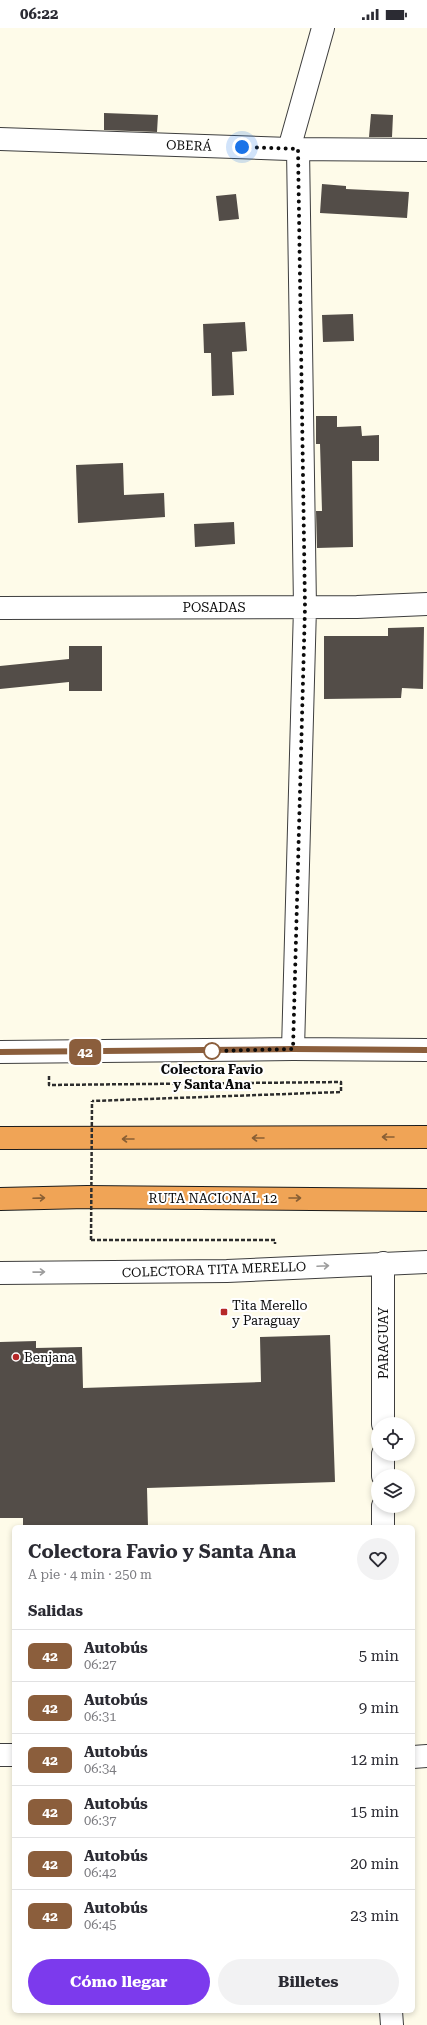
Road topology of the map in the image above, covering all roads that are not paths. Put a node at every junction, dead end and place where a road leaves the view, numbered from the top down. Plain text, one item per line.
1 (323, 28) edge
2 (0, 139) edge
3 (294, 149) junction
4 (427, 150) edge
5 (427, 604) edge
6 (305, 607) junction
7 (0, 608) edge
8 (293, 1049) junction
9 (427, 1050) edge
10 (0, 1052) edge
11 (427, 1137) edge
12 (0, 1138) edge
13 (0, 1199) edge
14 (427, 1200) edge
15 (427, 1262) edge
16 (383, 1263) junction
17 (0, 1273) edge
18 (383, 1417) edge
19 (383, 1513) edge
20 (383, 1525) edge
21 (0, 1755) edge
22 (12, 1755) edge
23 (415, 1756) edge
24 (427, 1756) edge
25 (391, 2013) edge
26 (392, 2025) edge

1 - 3 street
2 - 3 street, OBERÁ
3 - 4 street, OBERÁ
3 - 6 street
5 - 6 street, POSADAS
6 - 7 street, POSADAS
6 - 8 street
8 - 9 street
8 - 10 street
11 -> 12 highway
13 -> 14 highway, RUTA NACIONAL 12
15 - 16 street, COLECTORA TITA MERELLO
17 -> 16 street, COLECTORA TITA MERELLO
16 - 18 street, PARAGUAY
19 - 20 street
21 - 22 street
23 - 24 street
25 - 26 street

